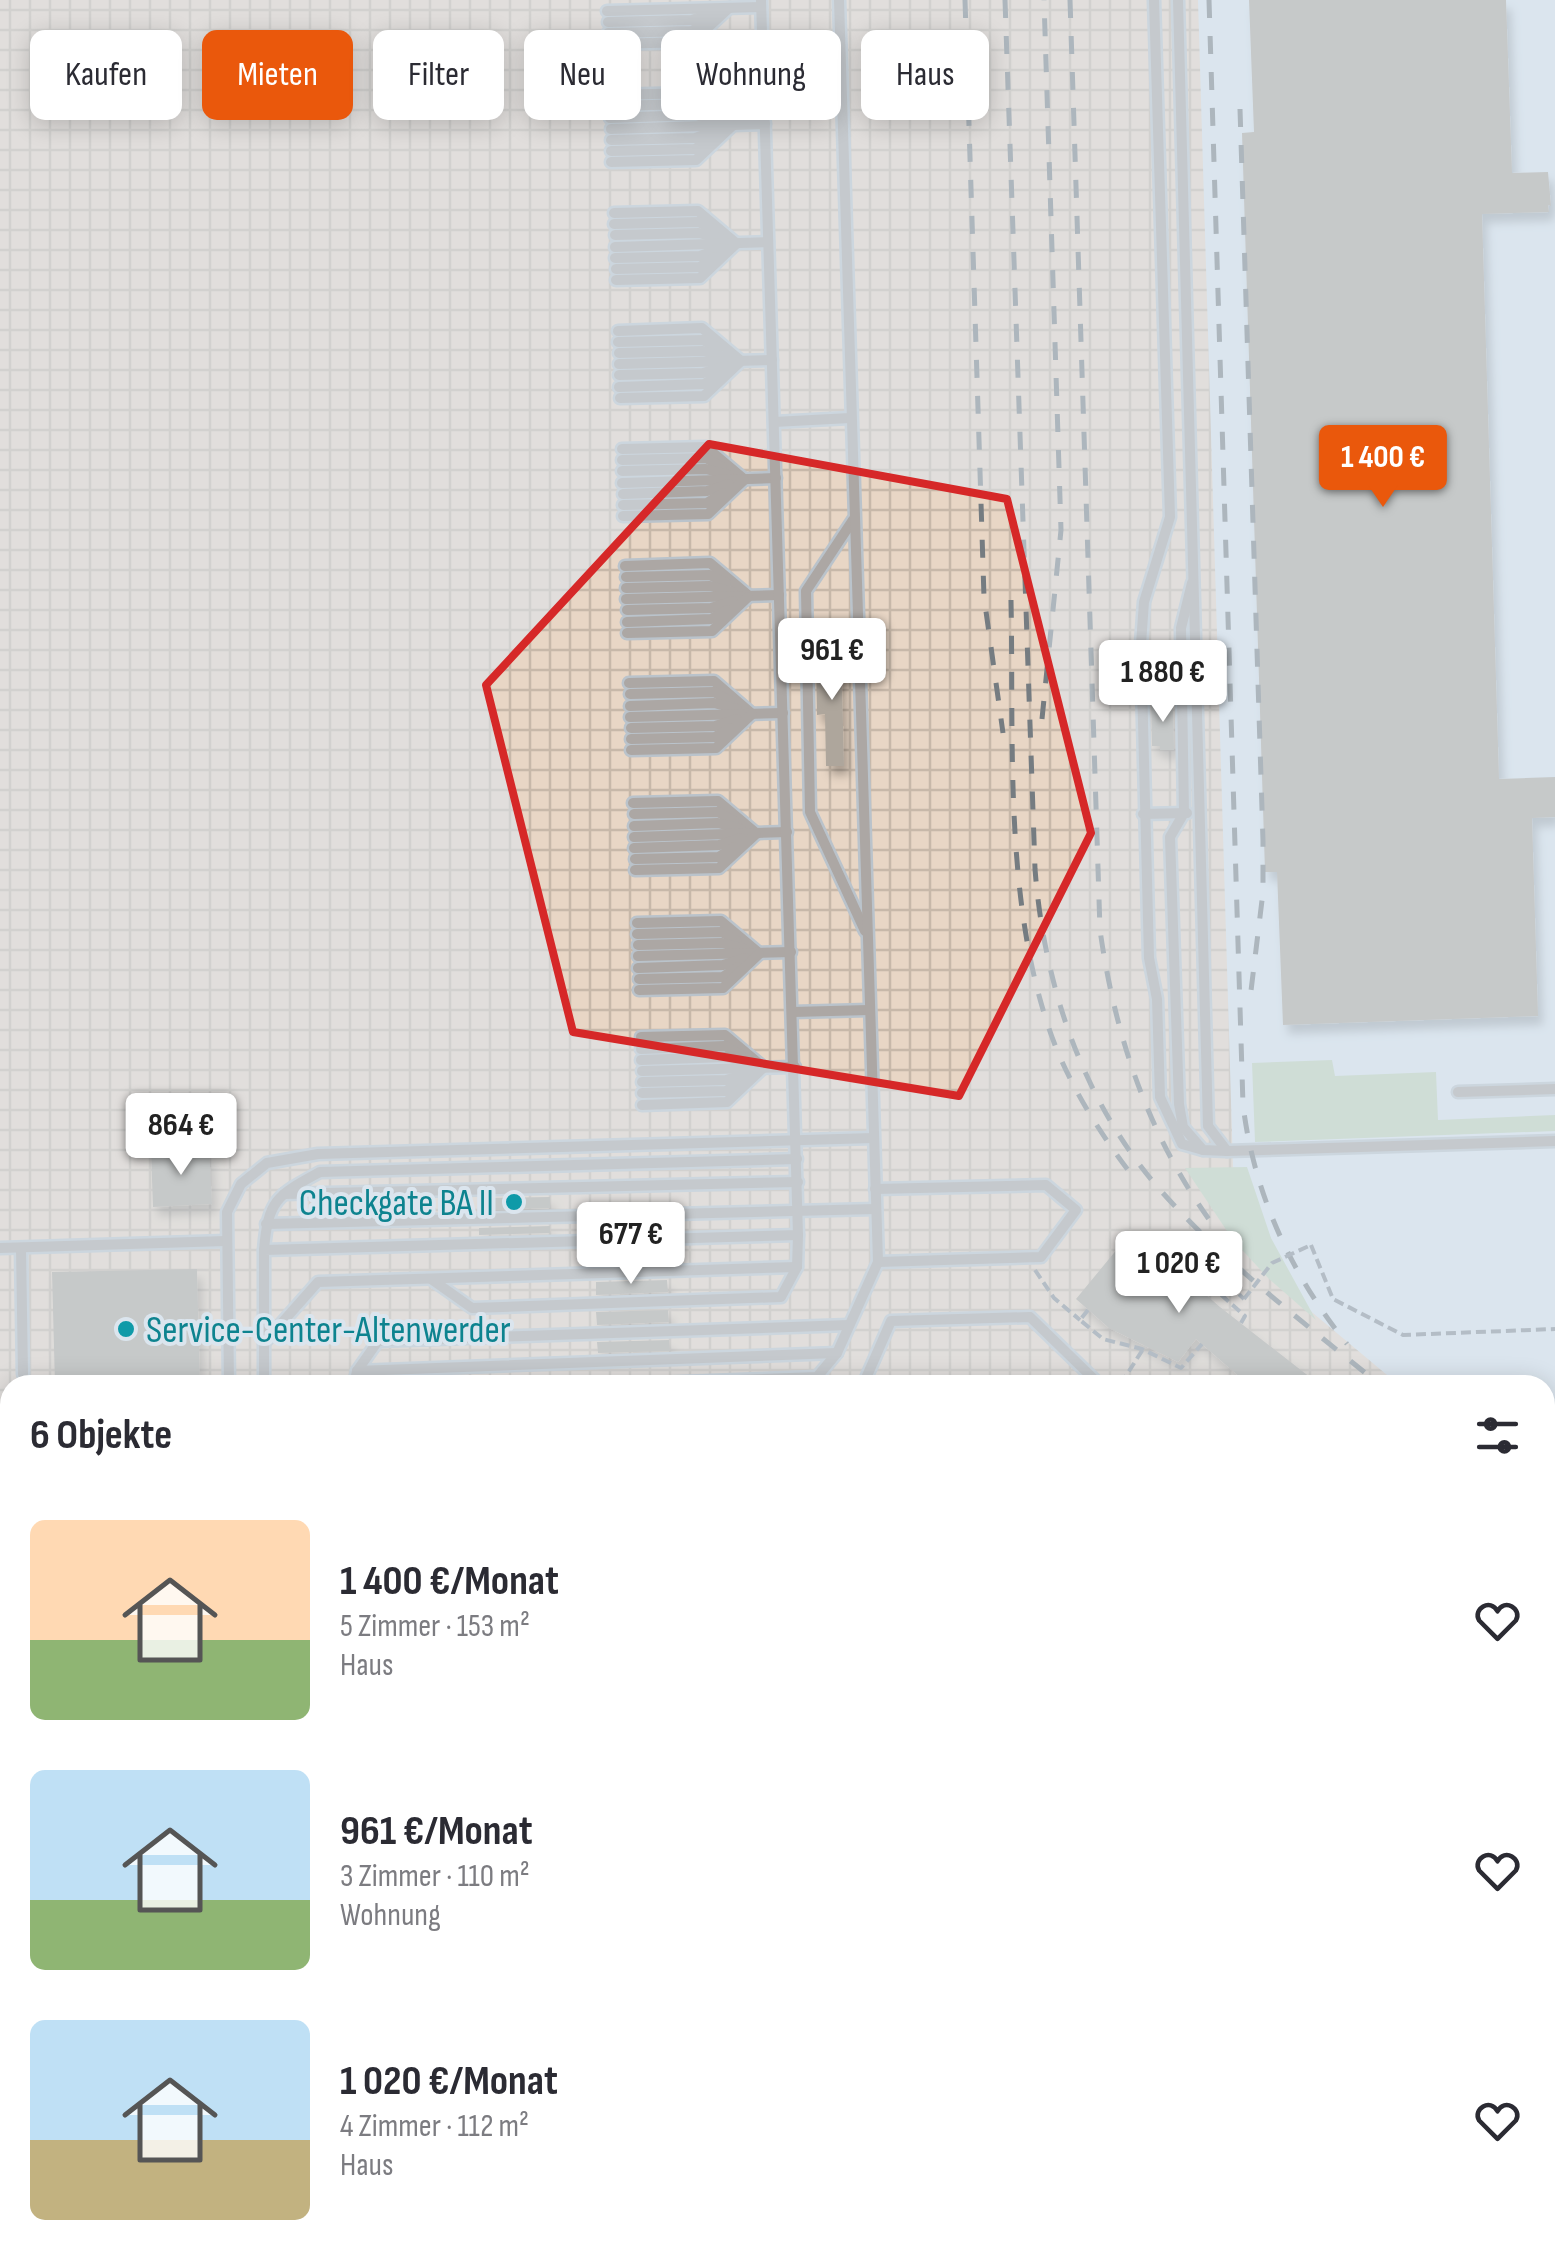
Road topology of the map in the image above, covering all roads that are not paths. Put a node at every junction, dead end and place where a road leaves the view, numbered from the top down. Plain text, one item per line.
1 (700, 0) edge
2 (839, 0) edge
3 (1154, 0) edge
4 (1178, 0) edge
5 (722, 2) edge
6 (761, 3) edge
7 (762, 30) edge
8 (840, 30) edge
9 (841, 67) edge
10 (765, 120) edge
11 (765, 124) junction
12 (733, 125) junction
13 (611, 129) junction
14 (768, 242) junction
15 (737, 243) junction
16 (615, 247) junction
17 (772, 360) junction
18 (741, 361) junction
19 (619, 364) junction
20 (850, 418) junction
21 (774, 422) junction
22 (776, 478) junction
23 (744, 479) junction
24 (622, 483) junction
25 (853, 520) junction
26 (1196, 567) junction
27 (780, 595) junction
28 (748, 596) junction
29 (626, 599) junction
30 (783, 713) junction
31 (752, 714) junction
32 (630, 717) junction
33 (1184, 813) junction
34 (1198, 813) junction
35 (1143, 814) junction
36 (787, 832) junction
37 (756, 833) junction
38 (634, 837) junction
39 (867, 937) junction
40 (791, 952) junction
41 (760, 953) junction
42 (638, 957) junction
43 (869, 1010) junction
44 (793, 1012) junction
45 (795, 1067) junction
46 (764, 1068) junction
47 (642, 1071) junction
48 (1555, 1089) edge
49 (1458, 1092) dead end
50 (873, 1138) junction
51 (797, 1140) junction
52 (1555, 1141) edge
53 (1202, 1150) junction
54 (1227, 1151) junction
55 (797, 1159) junction
56 (798, 1182) junction
57 (875, 1189) junction
58 (279, 1194) junction
59 (876, 1210) junction
60 (798, 1211) junction
61 (266, 1224) junction
62 (798, 1235) junction
63 (226, 1240) junction
64 (0, 1248) edge
65 (20, 1248) junction
66 (264, 1250) junction
67 (878, 1262) junction
68 (797, 1266) junction
69 (430, 1278) junction
70 (849, 1325) junction
71 (264, 1343) junction
72 (836, 1353) junction
73 (357, 1370) junction
74 (23, 1374) dead end
75 (230, 1375) edge
76 (264, 1375) edge
77 (356, 1375) edge
78 (819, 1375) edge
79 (867, 1375) edge
80 (1090, 1375) edge

1 - 5 lane
2 - 8 lane
3 - 35 lane
4 - 26 lane
5 - 5 lane
5 - 6 lane
6 - 7 lane
9 - 20 lane
10 - 11 lane
11 - 12 lane
11 - 14 lane
12 - 13 lane
12 - 13 lane
12 - 13 lane
12 - 13 lane
14 - 15 lane
14 - 17 lane
15 - 16 lane
15 - 16 lane
15 - 16 lane
15 - 16 lane
17 - 18 lane
17 - 21 lane
18 - 19 lane
18 - 19 lane
18 - 19 lane
18 - 19 lane
20 - 21 lane
20 - 25 lane
21 - 22 lane
22 - 23 lane
22 - 27 lane
23 - 24 lane
23 - 24 lane
23 - 24 lane
23 - 24 lane
25 - 39 lane
25 - 39 lane
26 - 33 lane
26 - 34 lane
27 - 28 lane
27 - 30 lane
28 - 29 lane
28 - 29 lane
28 - 29 lane
28 - 29 lane
30 - 31 lane
30 - 36 lane
31 - 32 lane
31 - 32 lane
31 - 32 lane
31 - 32 lane
33 - 34 lane
33 - 35 lane
33 - 53 lane
34 - 54 lane
35 - 53 lane
36 - 37 lane
36 - 40 lane
37 - 38 lane
37 - 38 lane
37 - 38 lane
37 - 38 lane
39 - 43 lane
40 - 41 lane
40 - 44 lane
41 - 42 lane
41 - 42 lane
41 - 42 lane
41 - 42 lane
43 - 44 lane
43 - 50 lane
44 - 45 lane
45 - 46 lane
45 - 51 lane
46 - 47 lane
46 - 47 lane
46 - 47 lane
46 - 47 lane
48 - 49 lane
50 - 51 lane
50 - 57 lane
51 - 55 lane
51 - 63 lane
52 - 54 lane
53 - 54 lane
55 - 56 lane
55 - 58 lane
56 - 58 lane
56 - 60 lane
57 - 59 lane
57 - 67 lane
58 - 61 lane
59 - 60 lane
59 - 67 lane
60 - 61 lane
60 - 62 lane
61 - 66 lane
62 - 66 lane
62 - 68 lane
63 - 65 lane
63 - 75 lane
64 - 65 lane
65 - 74 lane
66 - 71 lane
67 - 70 lane
68 - 69 lane
68 - 69 lane
69 - 71 lane
70 - 72 lane
70 - 73 lane
71 - 76 lane
72 - 73 lane
72 - 78 lane
73 - 77 lane
79 - 80 lane

